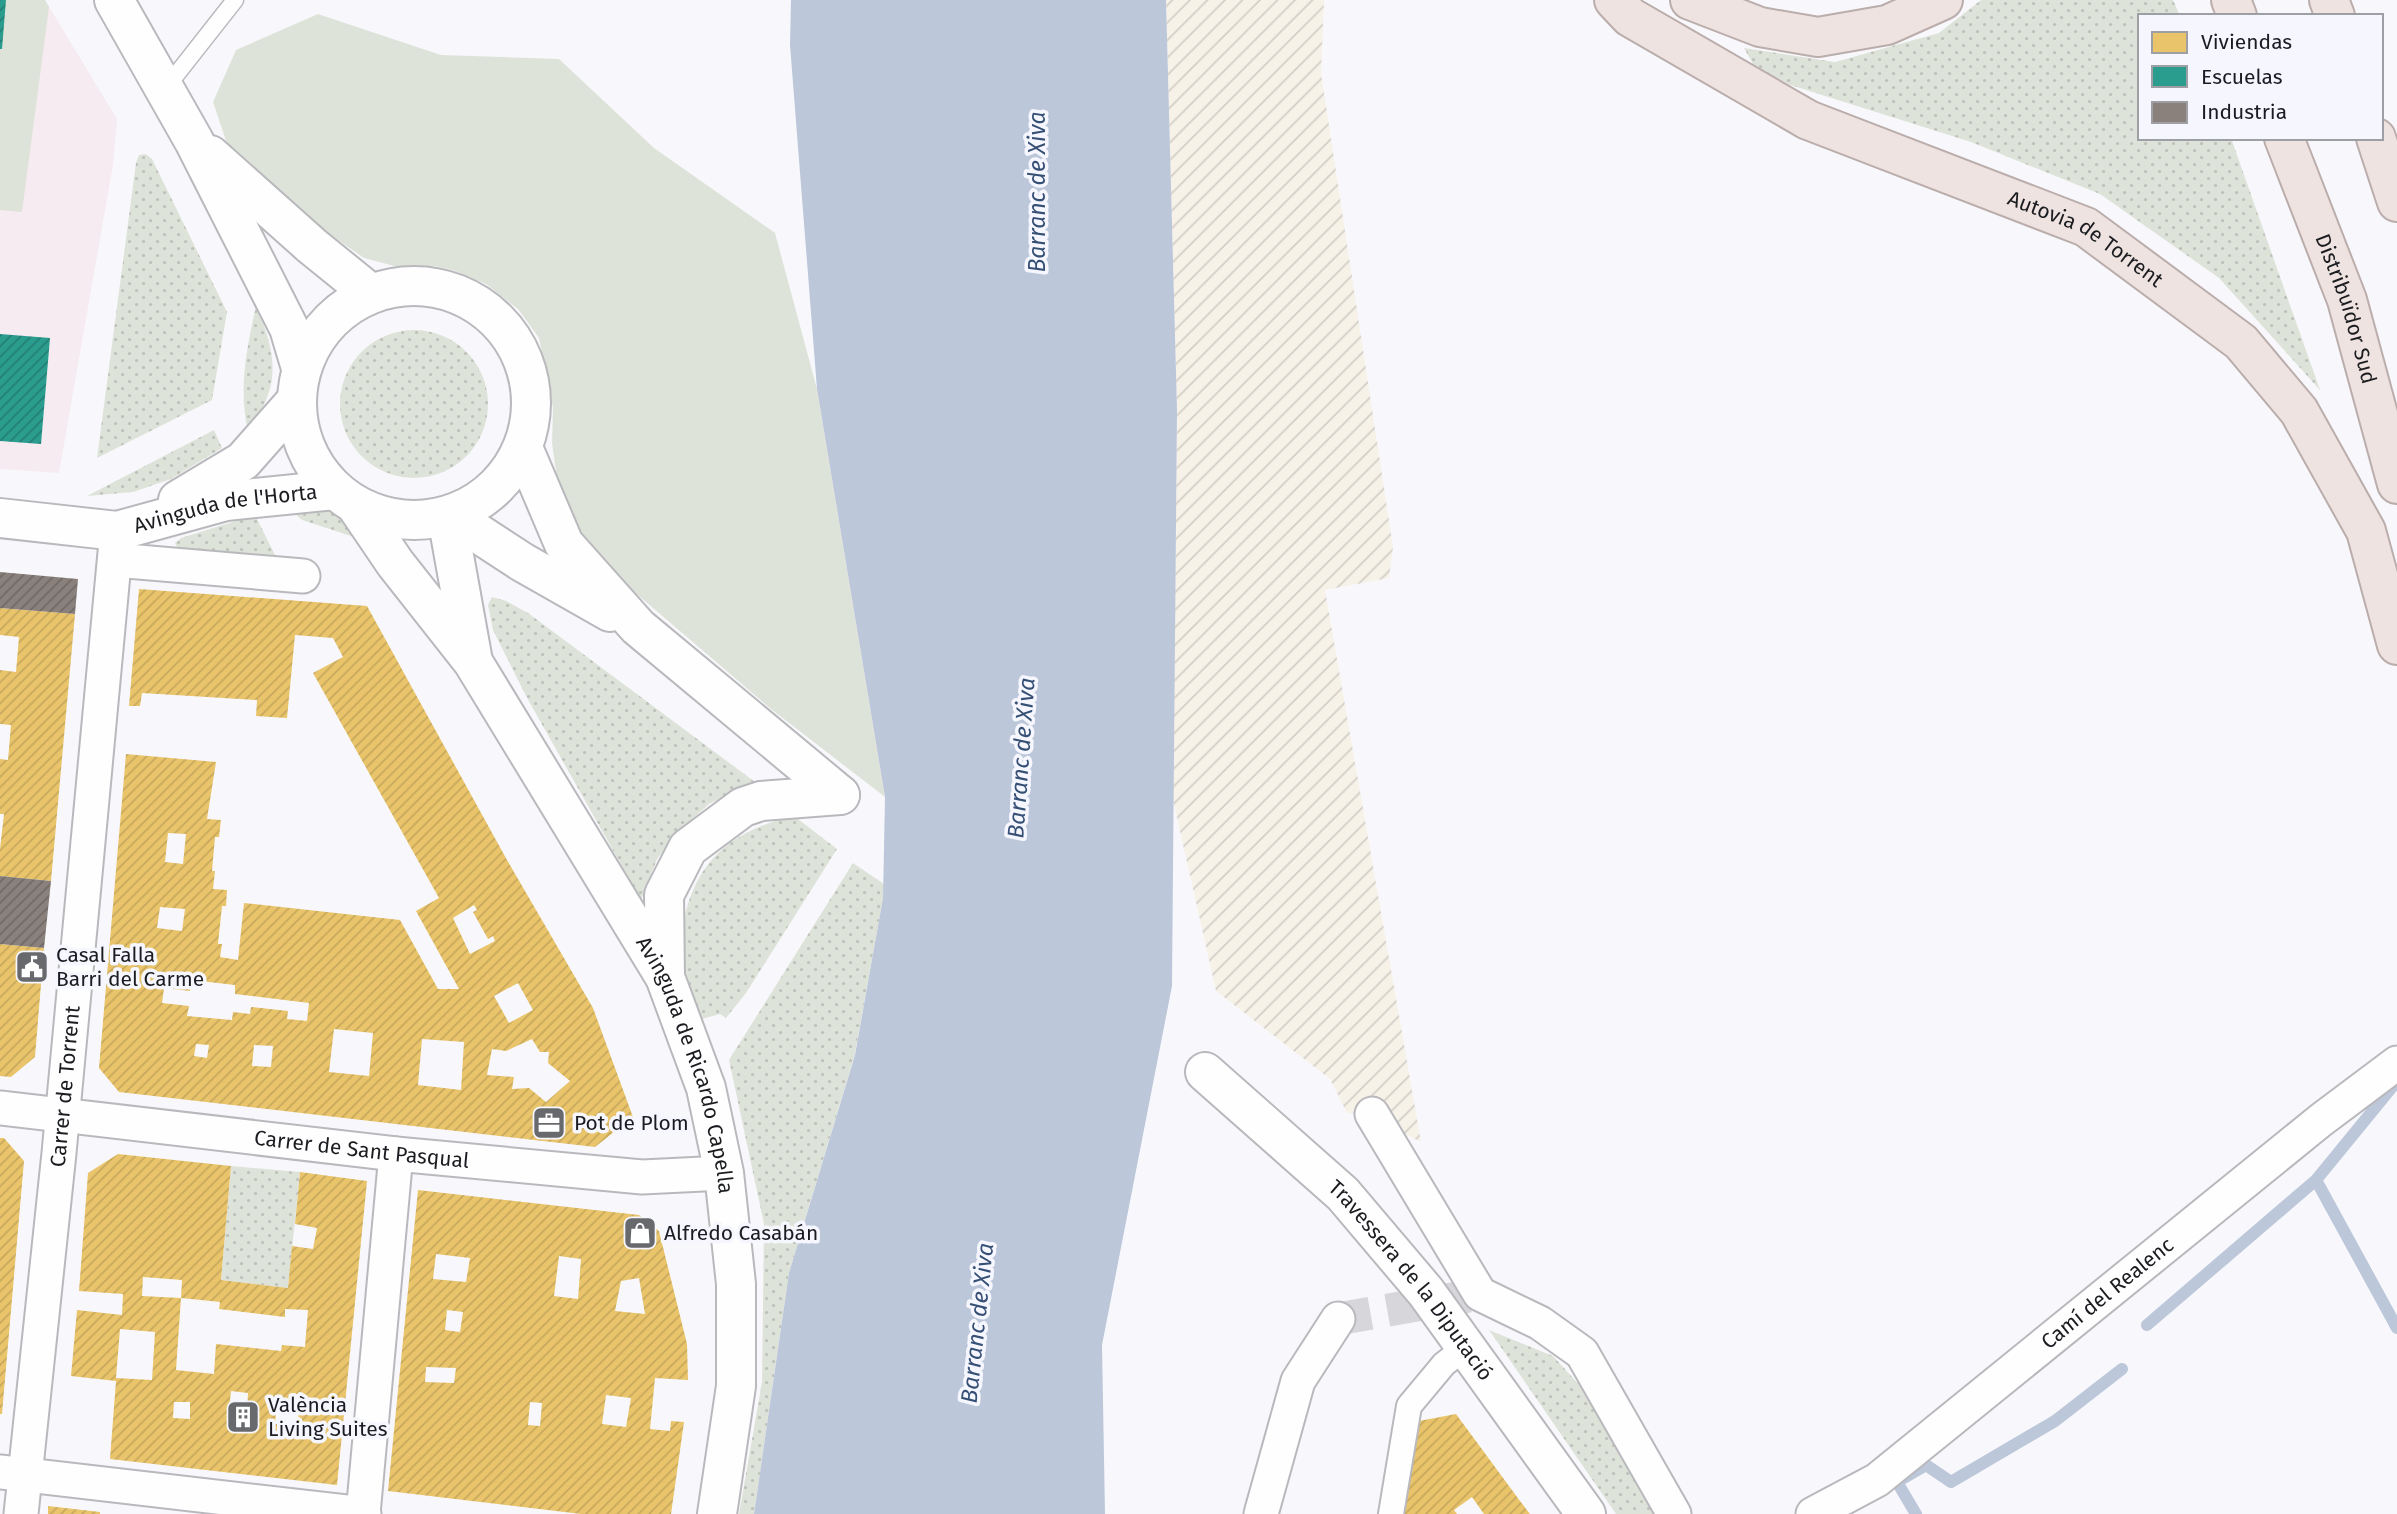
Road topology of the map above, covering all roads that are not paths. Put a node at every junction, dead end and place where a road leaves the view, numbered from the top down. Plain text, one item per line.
1 (114, 0) edge
2 (235, 0) edge
3 (1614, 0) edge
4 (1690, 0) edge
5 (1944, 0) edge
6 (165, 89) junction
7 (2285, 140) edge
8 (2377, 140) edge
9 (194, 141) junction
10 (2397, 202) edge
11 (370, 293) junction
12 (298, 385) junction
13 (524, 450) junction
14 (2397, 484) edge
15 (345, 499) junction
16 (449, 516) junction
17 (0, 518) edge
18 (116, 545) junction
19 (303, 576) dead end
20 (638, 628) junction
21 (2397, 645) edge
22 (473, 662) junction
23 (665, 977) junction
24 (2397, 1063) edge
25 (1205, 1072) dead end
26 (0, 1108) edge
27 (1372, 1114) dead end
28 (63, 1115) junction
29 (396, 1154) junction
30 (724, 1173) junction
31 (1338, 1319) dead end
32 (1466, 1347) junction
33 (12, 1473) edge
34 (21, 1514) edge
35 (363, 1514) edge
36 (717, 1514) edge
37 (1261, 1514) edge
38 (1391, 1514) edge
39 (1586, 1514) edge
40 (1674, 1514) edge
41 (1813, 1514) edge

1 - 6 street
2 - 6 lane
3 - 21 highway, Autovia de Torrent
4 - 5 highway
6 - 9 street
7 - 14 highway, Distribuïdor Sud
8 - 10 highway
9 - 11 street
9 - 12 street
11 - 12 street
11 - 13 street
12 - 15 street
12 - 18 street, Avinguda de l'Horta
13 - 16 street
13 - 20 street
15 - 16 street
15 - 18 street, Avinguda de l'Horta
15 - 22 street
16 - 20 street
16 - 22 street
17 - 18 street, Avinguda de l'Horta
18 - 19 street, Avinguda de l'Horta
18 - 28 street, Carrer de Torrent
20 - 23 street
22 - 23 street, Avinguda de Ricardo Capella
23 - 30 street, Avinguda de Ricardo Capella
24 - 41 street, Camí del Realenc
25 - 32 street, Travessera de la Diputació
26 - 28 street, Carrer de Sant Pasqual
27 - 40 street
28 - 29 street, Carrer de Sant Pasqual
28 - 33 street, Carrer de Torrent
29 - 30 street, Carrer de Sant Pasqual
29 - 35 street
30 - 36 street, Avinguda de Ricardo Capella
31 - 37 street
32 - 38 street
32 - 39 street, Travessera de la Diputació
33 - 34 street, Carrer de Torrent
33 - 35 street

